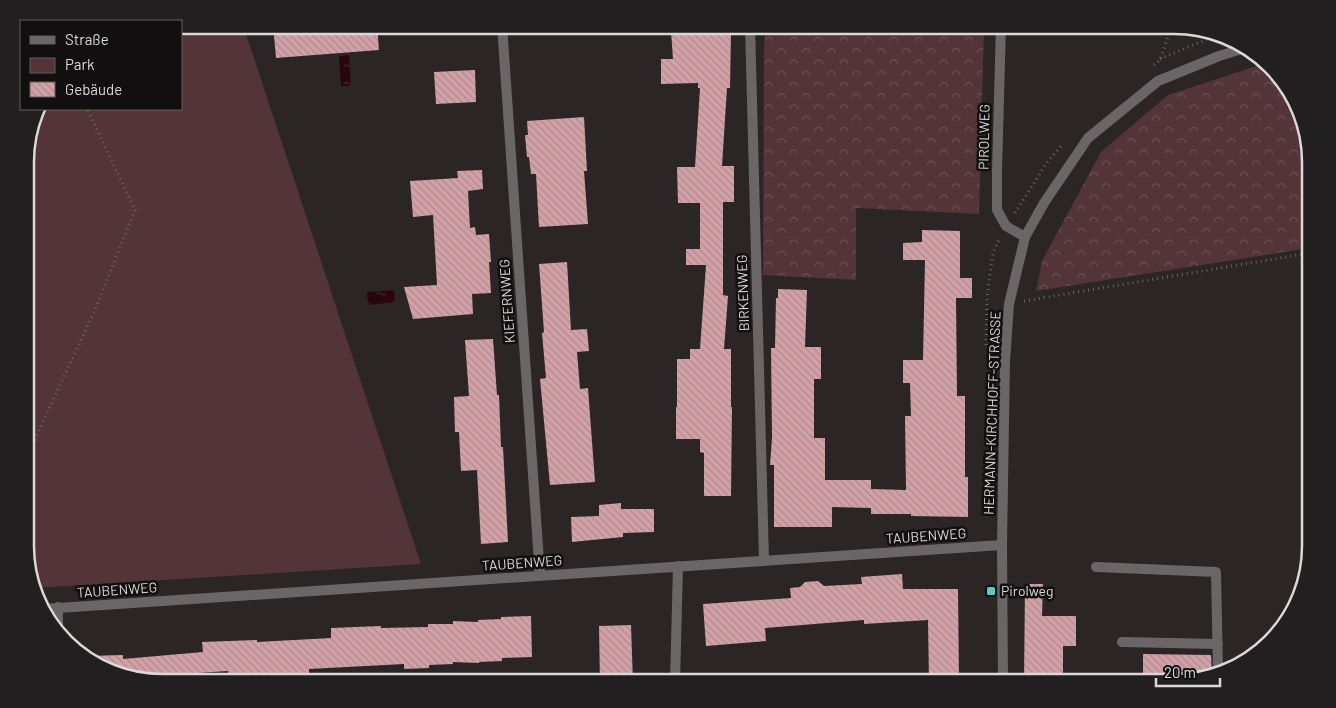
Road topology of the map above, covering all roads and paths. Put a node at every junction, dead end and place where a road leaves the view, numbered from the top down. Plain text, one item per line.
1 (503, 34) edge
2 (750, 34) edge
3 (1001, 34) edge
4 (1208, 39) edge
5 (1237, 51) edge
6 (1160, 60) dead end
7 (87, 110) edge
8 (1025, 236) junction
9 (1302, 254) edge
10 (1009, 304) junction
11 (34, 441) edge
12 (1002, 545) junction
13 (764, 560) junction
14 (678, 566) junction
15 (1096, 567) dead end
16 (540, 576) junction
17 (58, 607) junction
18 (50, 608) edge
19 (58, 621) edge
20 (1122, 642) dead end
21 (1218, 644) junction
22 (1218, 666) edge
23 (675, 674) edge
24 (1003, 674) edge

1 - 16 street, KIEFERNWEG
2 - 13 street, BIRKENWEG
3 - 8 street, PIROLWEG
4 - 6 path
5 - 8 street, HERMANN-KIRCHHOFF-STRASSE
7 - 11 path
8 - 10 street, HERMANN-KIRCHHOFF-STRASSE
9 - 10 path
10 - 12 street, HERMANN-KIRCHHOFF-STRASSE
12 - 13 street, TAUBENWEG
12 - 24 street, HERMANN-KIRCHHOFF-STRASSE
13 - 14 street, TAUBENWEG
14 - 16 street, TAUBENWEG
14 - 23 street
15 - 21 street
16 - 17 street, TAUBENWEG
17 - 18 street, TAUBENWEG
17 - 19 street
20 - 21 street
21 - 22 street

